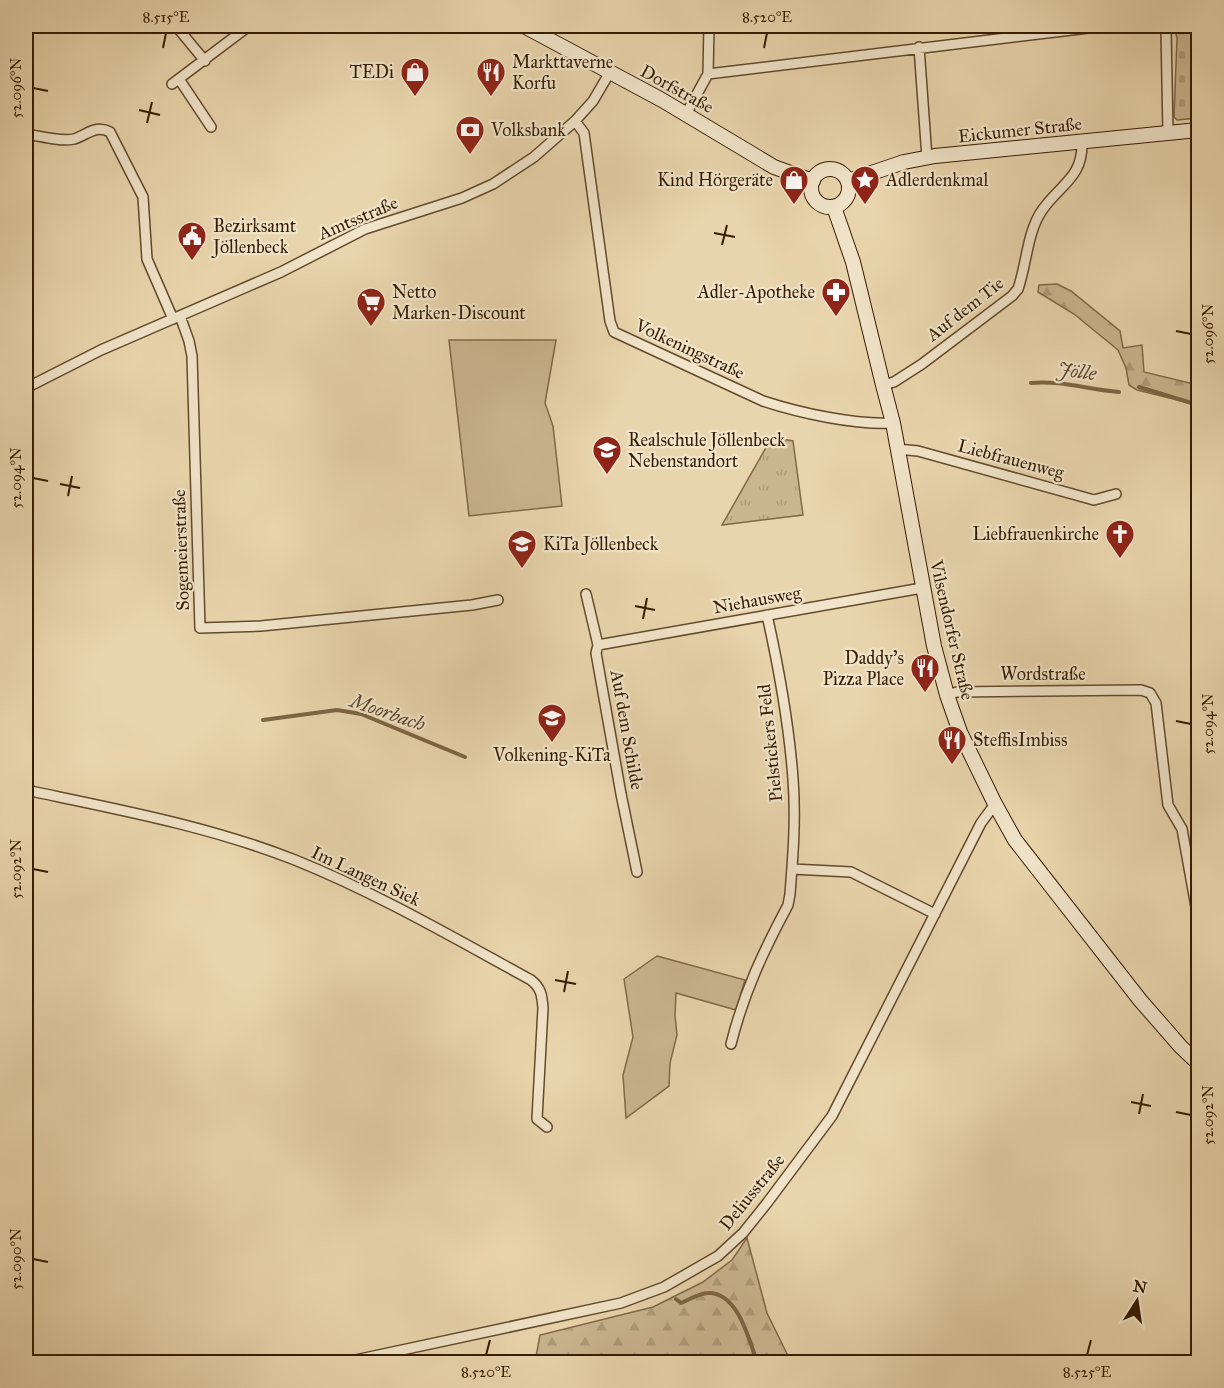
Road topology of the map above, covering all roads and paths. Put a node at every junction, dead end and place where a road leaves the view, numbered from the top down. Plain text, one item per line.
1 (176, 26) edge
2 (249, 26) edge
3 (524, 26) edge
4 (709, 26) edge
5 (1106, 26) edge
6 (1164, 26) edge
7 (919, 47) junction
8 (205, 61) junction
9 (610, 72) junction
10 (708, 74) junction
11 (686, 114) junction
12 (575, 121) junction
13 (211, 127) dead end
14 (1198, 130) edge
15 (1168, 133) junction
16 (26, 134) edge
17 (1082, 142) junction
18 (927, 158) junction
19 (813, 181) junction
20 (848, 181) junction
21 (834, 207) junction
22 (176, 317) junction
23 (883, 385) junction
24 (26, 388) edge
25 (892, 423) junction
26 (897, 449) junction
27 (1116, 494) dead end
28 (922, 588) junction
29 (586, 594) dead end
30 (498, 600) dead end
31 (767, 615) junction
32 (598, 645) junction
33 (947, 695) junction
34 (26, 790) edge
35 (995, 804) junction
36 (792, 869) junction
37 (637, 872) dead end
38 (935, 915) junction
39 (1198, 918) edge
40 (731, 1044) dead end
41 (1198, 1063) edge
42 (547, 1127) dead end
43 (346, 1362) edge

1 - 8 street
2 - 8 street
3 - 9 main road, Dorfstraße
4 - 10 street
5 - 7 street
6 - 15 street
7 - 10 street
7 - 18 street
8 - 13 street
9 - 11 main road, Dorfstraße
9 - 12 street, Amtsstraße
10 - 11 street
11 - 19 main road, Dorfstraße
12 - 22 street, Amtsstraße
12 - 25 street, Volkeningstraße
14 - 15 main road, Eickumer Straße
15 - 17 main road, Eickumer Straße
16 - 22 street
17 - 18 main road, Eickumer Straße
17 - 23 street, Auf dem Tie
18 - 20 main road, Eickumer Straße
19 - 20 main road
19 - 21 main road
20 - 21 main road
21 - 23 main road, Vilsendorfer Straße
22 - 24 street, Amtsstraße
22 - 30 street, Sogemeierstraße
23 - 25 main road, Vilsendorfer Straße
25 - 26 main road, Vilsendorfer Straße
26 - 27 street, Liebfrauenweg
26 - 28 main road, Vilsendorfer Straße
28 - 31 street, Niehausweg
28 - 33 main road, Vilsendorfer Straße
29 - 32 street, Auf dem Schilde
31 - 32 street, Niehausweg
31 - 36 street, Pielstickers Feld
32 - 37 street, Auf dem Schilde
33 - 35 main road, Vilsendorfer Straße
33 - 39 street, Wordstraße
34 - 42 street, Im Langen Siek
35 - 38 street, Deliusstraße
35 - 41 main road, Vilsendorfer Straße
36 - 38 street
36 - 40 street, Pielstickers Feld
38 - 43 street, Deliusstraße

